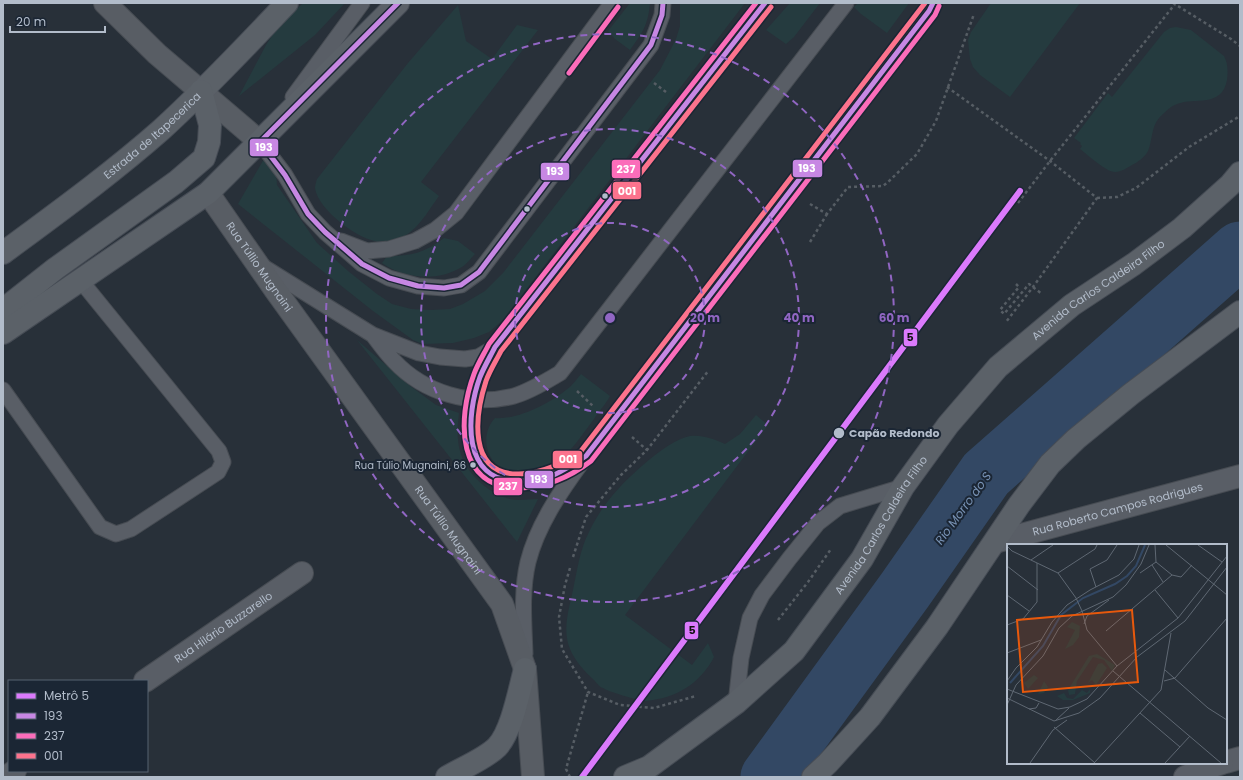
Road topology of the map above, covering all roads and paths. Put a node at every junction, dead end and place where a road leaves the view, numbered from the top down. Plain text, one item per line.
1 (105, 3) edge
2 (287, 3) edge
3 (362, 3) edge
4 (398, 3) edge
5 (612, 3) edge
6 (662, 3) edge
7 (765, 3) edge
8 (846, 3) edge
9 (933, 3) edge
10 (1174, 4) edge
11 (974, 14) dead end
12 (1240, 46) edge
13 (634, 68) junction
14 (947, 87) junction
15 (201, 91) junction
16 (684, 106) junction
17 (1240, 116) edge
18 (260, 142) junction
19 (1050, 161) junction
20 (1240, 173) edge
21 (791, 189) junction
22 (208, 194) junction
23 (1097, 198) junction
24 (1018, 203) dead end
25 (827, 214) junction
26 (325, 232) junction
27 (810, 242) dead end
28 (3, 253) edge
29 (257, 263) junction
30 (81, 281) junction
31 (1016, 284) dead end
32 (1033, 287) junction
33 (3, 310) edge
34 (1064, 312) junction
35 (1240, 312) edge
36 (3, 333) edge
37 (372, 335) junction
38 (496, 348) junction
39 (709, 370) dead end
40 (3, 390) edge
41 (474, 399) junction
42 (586, 456) junction
43 (1240, 476) edge
44 (904, 487) junction
45 (995, 542) junction
46 (573, 557) dead end
47 (570, 568) dead end
48 (302, 573) dead end
49 (525, 670) junction
50 (147, 680) edge
51 (588, 692) junction
52 (699, 696) dead end
53 (736, 703) junction
54 (1240, 758) edge
55 (1227, 762) edge
56 (1219, 764) edge
57 (447, 777) edge
58 (533, 777) edge
59 (570, 777) edge
60 (625, 777) edge
61 (812, 777) edge
62 (1185, 777) edge

1 - 15 street
2 - 15 main road, Estrada de Itapecerica
3 - 18 lane
4 - 18 main road
5 - 26 lane
6 - 13 lane
7 - 16 lane
8 - 41 lane
9 - 21 lane
10 - 12 path
10 - 19 path
11 - 14 path
13 - 16 path
13 - 26 lane
14 - 19 path
14 - 25 path
15 - 18 street
15 - 28 main road, Estrada de Itapecerica
15 - 33 main road
16 - 38 lane
17 - 23 path
18 - 22 main road
18 - 26 lane
19 - 23 path
19 - 24 path
20 - 34 main road, Avenida Carlos Caldeira Filho
21 - 25 path
21 - 42 lane
22 - 29 street, Rua Túllio Mugnaini
22 - 30 main road
23 - 32 path
25 - 27 path
29 - 37 lane
29 - 49 street, Rua Túllio Mugnaini
30 - 36 main road
30 - 40 lane
31 - 32 path
32 - 34 path
34 - 44 main road, Avenida Carlos Caldeira Filho
35 - 45 main road
37 - 38 lane
37 - 41 lane
38 - 41 lane
39 - 46 path
41 - 42 lane
42 - 49 lane
43 - 45 street, Rua Roberto Campos Rodrigues
44 - 53 main road, Avenida Carlos Caldeira Filho
44 - 53 lane
45 - 61 main road
47 - 51 path
48 - 50 street, Rua Hilário Buzzarello
49 - 57 main road
49 - 58 street, Rua Túllio Mugnaini
51 - 52 path
51 - 59 path
53 - 60 main road, Avenida Carlos Caldeira Filho
54 - 55 street
56 - 62 street

